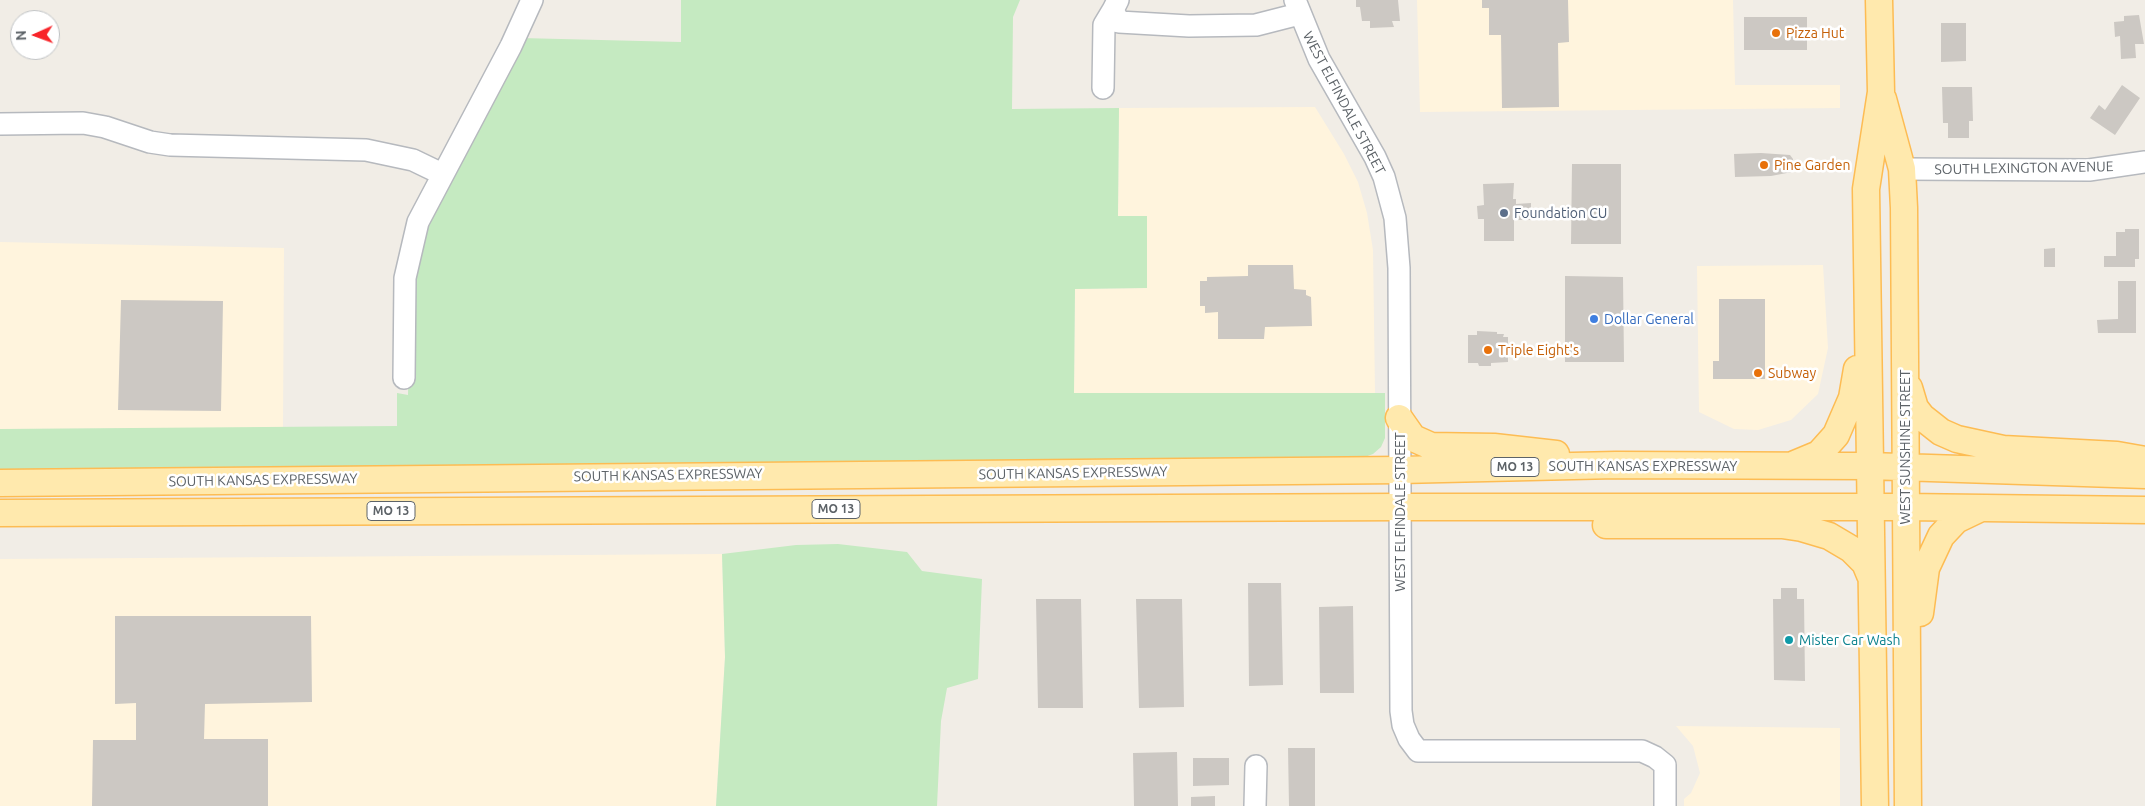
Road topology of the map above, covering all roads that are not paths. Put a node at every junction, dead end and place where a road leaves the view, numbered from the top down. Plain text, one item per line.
1 (532, 0) edge
2 (1879, 0) edge
3 (1115, 5) edge
4 (1297, 7) edge
5 (1103, 88) dead end
6 (1881, 92) junction
7 (0, 124) edge
8 (2145, 162) edge
9 (1902, 169) junction
10 (442, 174) junction
11 (1866, 189) junction
12 (1906, 375) junction
13 (404, 378) dead end
14 (1400, 418) junction
15 (2145, 460) edge
16 (1616, 465) junction
17 (1791, 466) junction
18 (1869, 466) junction
19 (1905, 467) junction
20 (1400, 470) junction
21 (2145, 475) edge
22 (0, 483) edge
23 (1400, 507) junction
24 (1474, 507) junction
25 (1870, 507) junction
26 (1905, 507) junction
27 (1982, 508) junction
28 (2145, 510) edge
29 (0, 514) edge
30 (1870, 575) junction
31 (1256, 766) dead end
32 (1256, 806) edge
33 (1665, 806) edge
34 (1875, 806) edge
35 (1909, 806) edge

1 - 10 street
2 - 6 main road, WEST SUNSHINE STREET
3 - 4 street
3 - 5 street
4 - 14 street, WEST ELFINDALE STREET
6 - 9 main road, WEST SUNSHINE STREET
6 - 11 main road, WEST SUNSHINE STREET
7 - 10 street
8 - 9 street, SOUTH LEXINGTON AVENUE
9 - 12 main road, WEST SUNSHINE STREET
10 - 13 street
11 - 17 main road
11 - 18 main road, WEST SUNSHINE STREET
12 - 15 main road
12 - 19 main road, WEST SUNSHINE STREET
14 - 16 main road
14 - 20 street, WEST ELFINDALE STREET
16 - 17 main road, SOUTH KANSAS EXPRESSWAY / MO 13
16 - 20 main road, SOUTH KANSAS EXPRESSWAY / MO 13
17 - 18 main road, SOUTH KANSAS EXPRESSWAY / MO 13
18 - 19 main road, SOUTH KANSAS EXPRESSWAY / MO 13
18 - 25 main road, WEST SUNSHINE STREET
19 - 21 main road, SOUTH KANSAS EXPRESSWAY / MO 13
19 - 26 main road, WEST SUNSHINE STREET
20 - 22 main road, SOUTH KANSAS EXPRESSWAY / MO 13
20 - 23 street, WEST ELFINDALE STREET
23 - 24 main road, MO 13
23 - 29 main road, MO 13
23 - 33 street, WEST ELFINDALE STREET
24 - 25 main road, MO 13
24 - 30 main road
25 - 26 main road, MO 13
25 - 30 main road, WEST SUNSHINE STREET
26 - 27 main road, MO 13
26 - 35 main road, WEST SUNSHINE STREET
27 - 28 main road, MO 13
27 - 35 main road
30 - 34 main road, WEST SUNSHINE STREET
31 - 32 street

